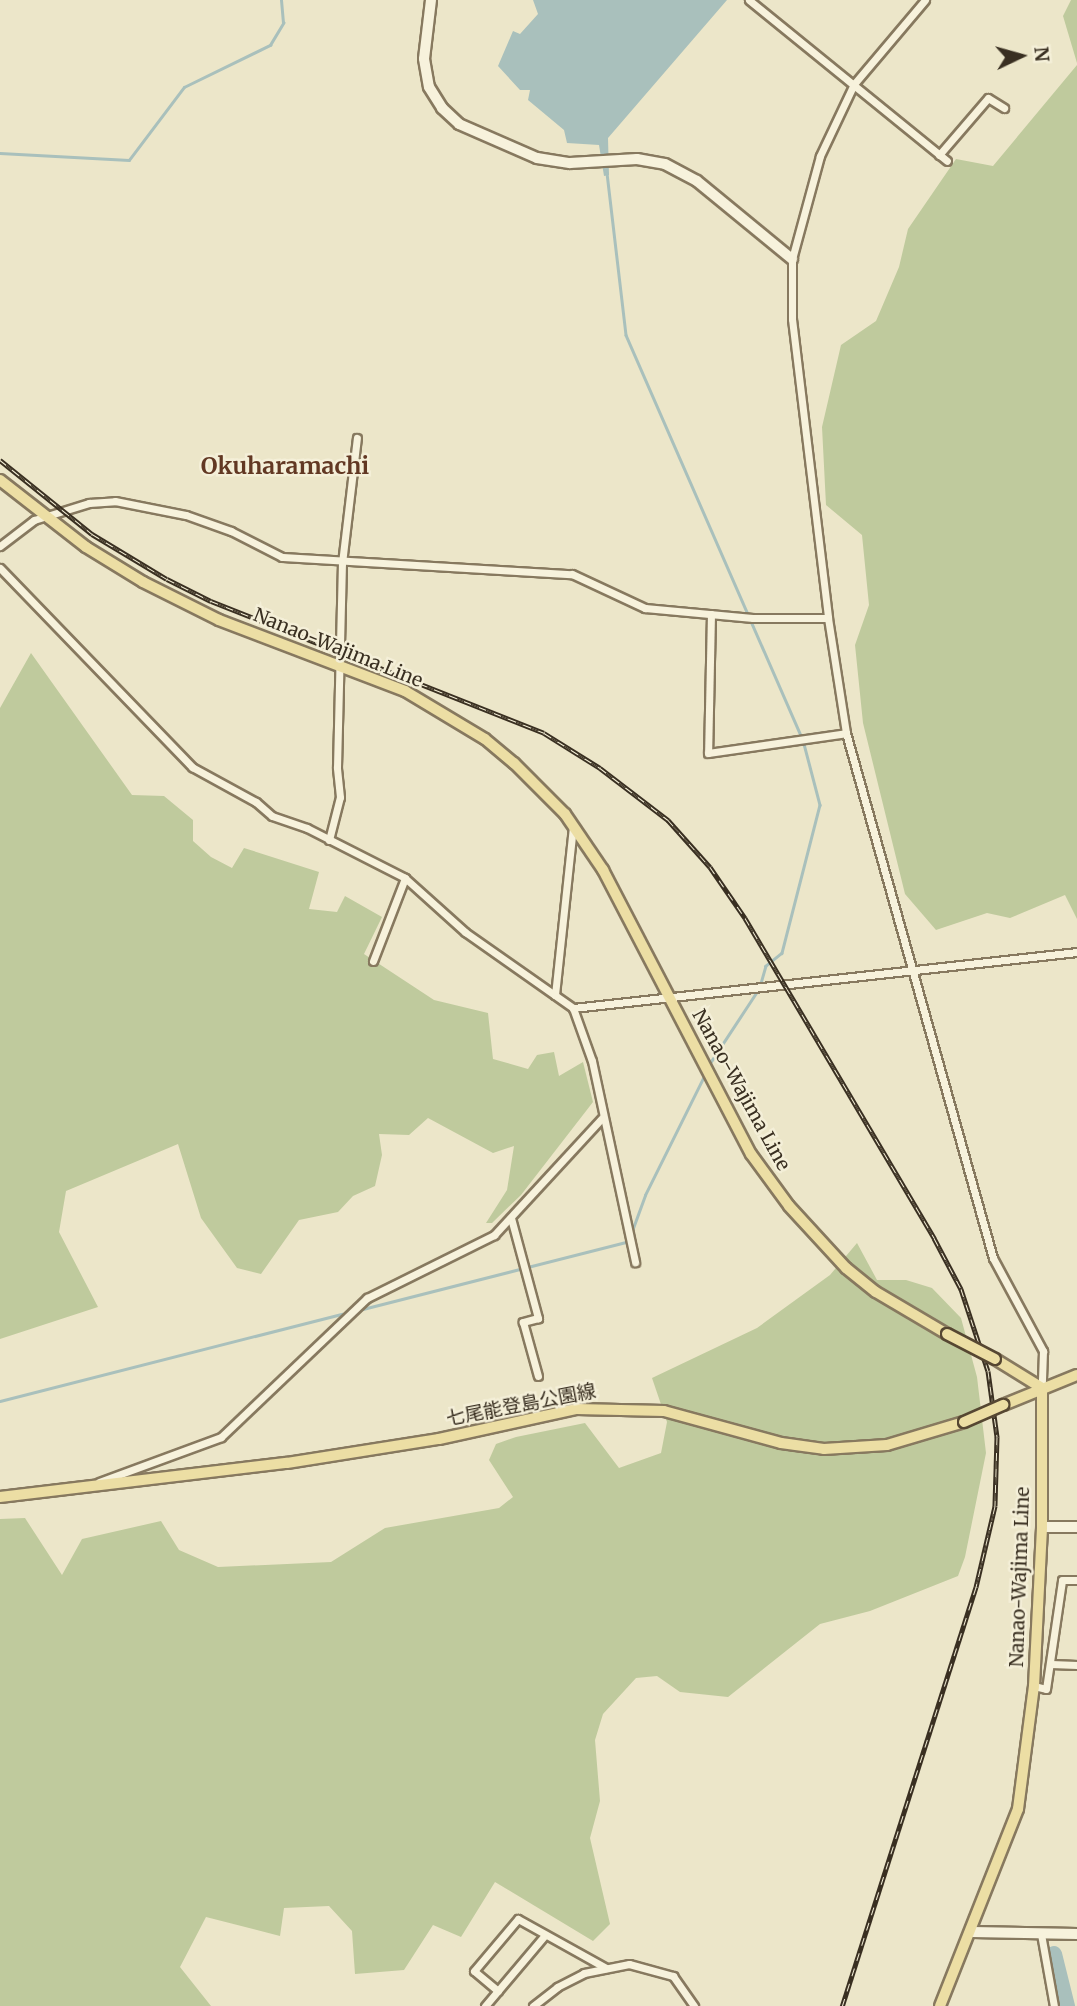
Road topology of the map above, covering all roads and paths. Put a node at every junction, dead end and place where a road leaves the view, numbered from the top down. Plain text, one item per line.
1 (431, 0) edge
2 (749, 0) edge
3 (925, 0) edge
4 (854, 84) junction
5 (1004, 108) dead end
6 (940, 155) junction
7 (947, 161) dead end
8 (792, 259) junction
9 (357, 438) dead end
10 (0, 480) edge
11 (47, 518) junction
12 (0, 546) edge
13 (342, 563) junction
14 (0, 568) edge
15 (710, 614) junction
16 (828, 618) junction
17 (338, 664) junction
18 (846, 733) junction
19 (573, 827) junction
20 (329, 840) junction
21 (405, 878) junction
22 (1077, 952) edge
23 (373, 961) dead end
24 (911, 970) junction
25 (555, 995) junction
26 (672, 999) junction
27 (573, 1009) junction
28 (602, 1118) junction
29 (511, 1217) junction
30 (635, 1262) dead end
31 (1077, 1375) edge
32 (538, 1376) dead end
33 (1042, 1388) junction
34 (89, 1486) junction
35 (0, 1497) edge
36 (1042, 1527) junction
37 (1077, 1527) edge
38 (1077, 1580) edge
39 (1051, 1664) junction
40 (1077, 1665) edge
41 (1034, 1686) junction
42 (973, 1932) junction
43 (1076, 1932) edge
44 (1041, 1934) junction
45 (545, 1935) junction
46 (606, 1968) junction
47 (498, 1991) junction
48 (485, 2006) edge
49 (533, 2006) edge
50 (694, 2006) edge
51 (940, 2006) edge
52 (1054, 2006) edge

1 - 8 street
2 - 4 street
3 - 4 street
4 - 6 street
4 - 8 street
5 - 6 street
6 - 7 street
8 - 16 street
9 - 13 street
10 - 11 main road, Nanao-Wajima Line
11 - 12 street
11 - 13 street
11 - 17 main road, Nanao-Wajima Line
13 - 15 street
13 - 17 street
14 - 20 street
15 - 16 street
15 - 18 street
16 - 18 street
17 - 19 main road, Nanao-Wajima Line
17 - 20 street
18 - 24 street
19 - 25 street
19 - 26 main road, Nanao-Wajima Line
20 - 21 street
21 - 23 street
21 - 25 street
22 - 24 street
24 - 26 street
24 - 33 street
25 - 27 street
26 - 27 street
26 - 33 main road, Nanao-Wajima Line, bridge
27 - 28 street
28 - 29 street
28 - 30 street
29 - 32 street
29 - 34 street
31 - 33 main road, 七尾能登島公園線
33 - 34 main road, 七尾能登島公園線, bridge
33 - 36 main road, Nanao-Wajima Line
34 - 35 main road, 七尾能登島公園線
36 - 37 street
36 - 41 main road, Nanao-Wajima Line
38 - 39 street
39 - 40 street
39 - 41 street
41 - 42 main road, Nanao-Wajima Line
42 - 44 street
42 - 51 main road, Nanao-Wajima Line
43 - 44 street
44 - 52 street
45 - 46 street
45 - 47 street
45 - 47 street
46 - 49 street
46 - 50 street
47 - 48 street

